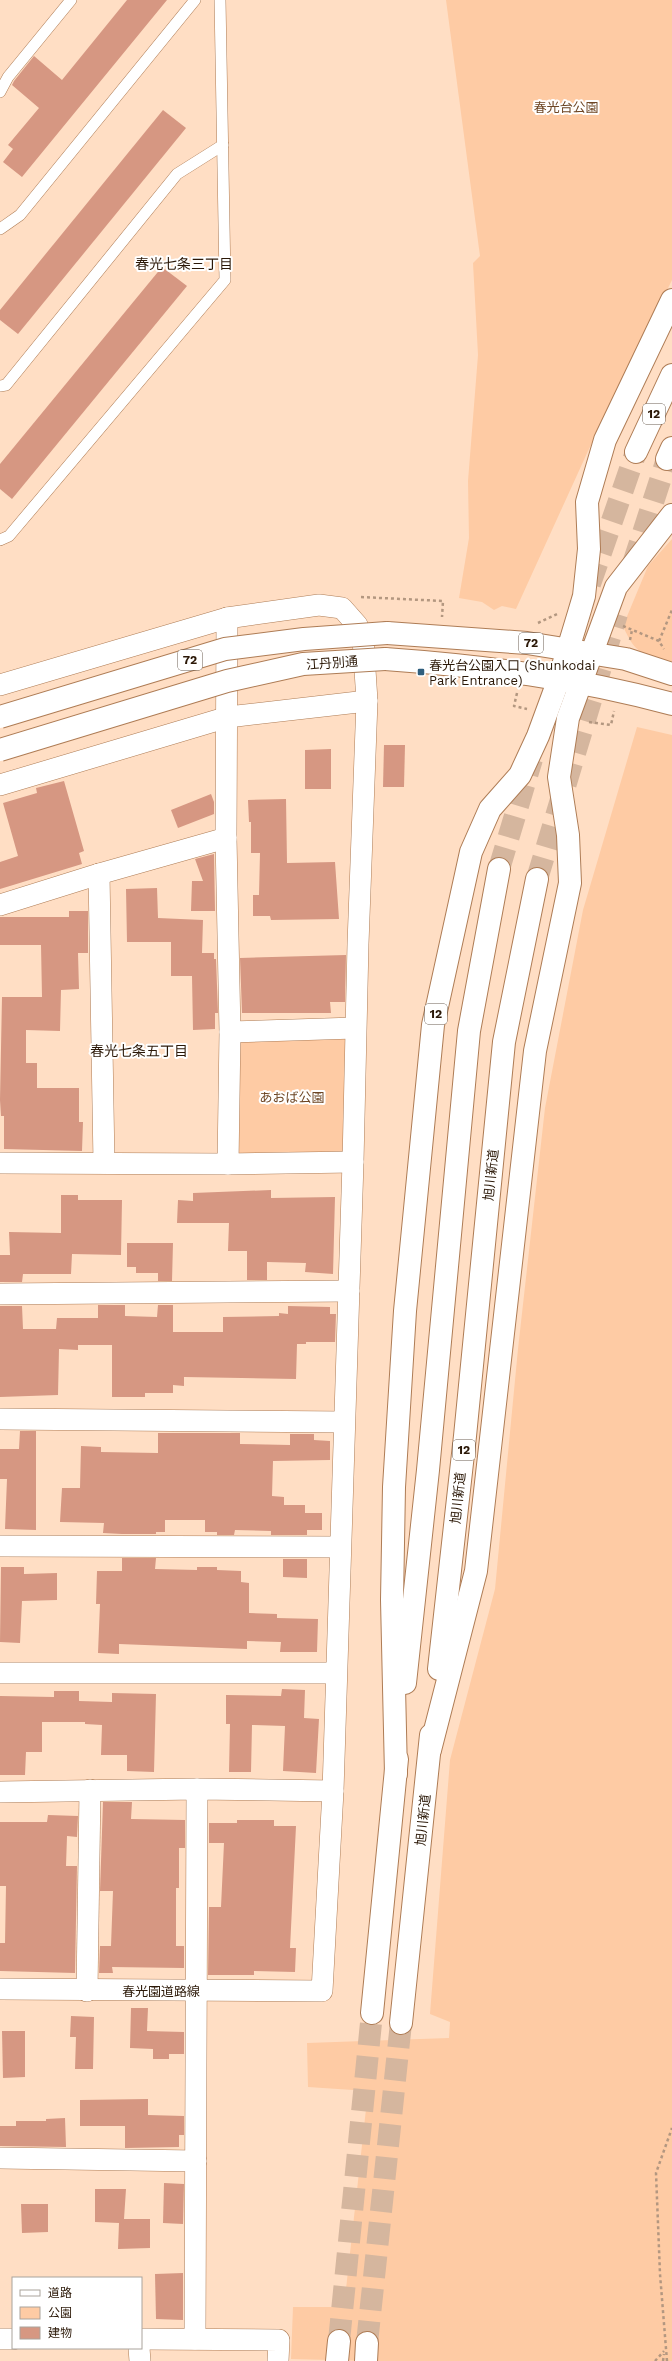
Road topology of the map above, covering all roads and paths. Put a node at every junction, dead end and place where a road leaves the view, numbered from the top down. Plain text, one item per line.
1 (71, 0) edge
2 (195, 0) edge
3 (220, 0) edge
4 (0, 92) edge
5 (224, 145) junction
6 (0, 229) edge
7 (672, 300) edge
8 (672, 375) edge
9 (0, 386) edge
10 (636, 452) tunnel mouth
11 (672, 516) edge
12 (0, 540) edge
13 (386, 599) dead end
14 (672, 610) edge
15 (227, 618) junction
16 (442, 618) dead end
17 (632, 630) dead end
18 (658, 641) junction
19 (568, 649) junction
20 (668, 650) dead end
21 (591, 653) junction
22 (672, 674) edge
23 (559, 679) junction
24 (581, 682) junction
25 (0, 685) edge
26 (367, 701) junction
27 (672, 704) edge
28 (0, 717) edge
29 (228, 717) junction
30 (0, 750) edge
31 (0, 785) edge
32 (226, 838) junction
33 (500, 869) tunnel mouth
34 (99, 874) junction
35 (537, 879) tunnel mouth
36 (0, 905) edge
37 (356, 1028) junction
38 (230, 1032) junction
39 (353, 1162) junction
40 (0, 1163) edge
41 (104, 1163) junction
42 (228, 1164) junction
43 (349, 1290) junction
44 (0, 1294) edge
45 (0, 1419) edge
46 (344, 1422) junction
47 (0, 1546) edge
48 (340, 1547) junction
49 (0, 1673) edge
50 (336, 1673) junction
51 (430, 1750) junction
52 (396, 1774) junction
53 (197, 1789) junction
54 (90, 1790) junction
55 (333, 1791) junction
56 (0, 1792) edge
57 (0, 1989) edge
58 (87, 1991) junction
59 (198, 1991) junction
60 (372, 2013) tunnel mouth
61 (402, 2023) tunnel mouth
62 (672, 2128) edge
63 (0, 2158) edge
64 (196, 2161) junction
65 (0, 2339) edge
66 (12, 2339) edge
67 (142, 2339) edge
68 (195, 2339) junction
69 (139, 2349) edge
70 (665, 2351) junction
71 (140, 2361) edge
72 (278, 2361) edge
73 (655, 2361) edge
74 (663, 2361) edge
75 (667, 2361) edge

1 - 4 lane
2 - 6 lane
3 - 5 lane
5 - 9 lane
5 - 12 lane
7 - 19 main road, 12
8 - 10 main road, 12
11 - 21 main road, 12
13 - 16 path
14 - 18 path
15 - 25 street
15 - 26 street
15 - 29 street
17 - 18 path
18 - 20 path
19 - 21 main road, 江丹別通 / 72
19 - 23 main road, 12
19 - 28 main road, 江丹別通 / 72, bridge
21 - 22 main road, 江丹別通 / 72
21 - 24 main road, 12
23 - 24 main road, 江丹別通 / 72
23 - 30 main road, 江丹別通 / 72, bridge
23 - 52 main road, 12
24 - 27 main road, 江丹別通 / 72
24 - 51 main road, 12
26 - 29 street
26 - 37 street
29 - 31 street
29 - 32 street
32 - 34 street
32 - 38 street
33 - 52 main road, 12
34 - 36 street
34 - 41 street
35 - 51 main road, 旭川新道 / 12
37 - 38 street
37 - 39 street
38 - 42 street
39 - 42 street
39 - 43 street
40 - 41 street
41 - 42 street
43 - 44 street
43 - 46 street
45 - 46 street
46 - 48 street
47 - 48 street
48 - 50 street
49 - 50 street
50 - 55 street
51 - 61 main road, 旭川新道 / 12
52 - 60 main road, 12
53 - 54 street
53 - 55 street
53 - 59 street
54 - 56 street
54 - 58 street
55 - 59 street, 春光園道路線
57 - 58 street, 春光園道路線
58 - 59 street, 春光園道路線
59 - 64 street
62 - 70 path
63 - 64 street
64 - 68 street
65 - 66 street
67 - 68 street
68 - 72 street
69 - 71 street
70 - 73 path
70 - 74 path
70 - 75 path

